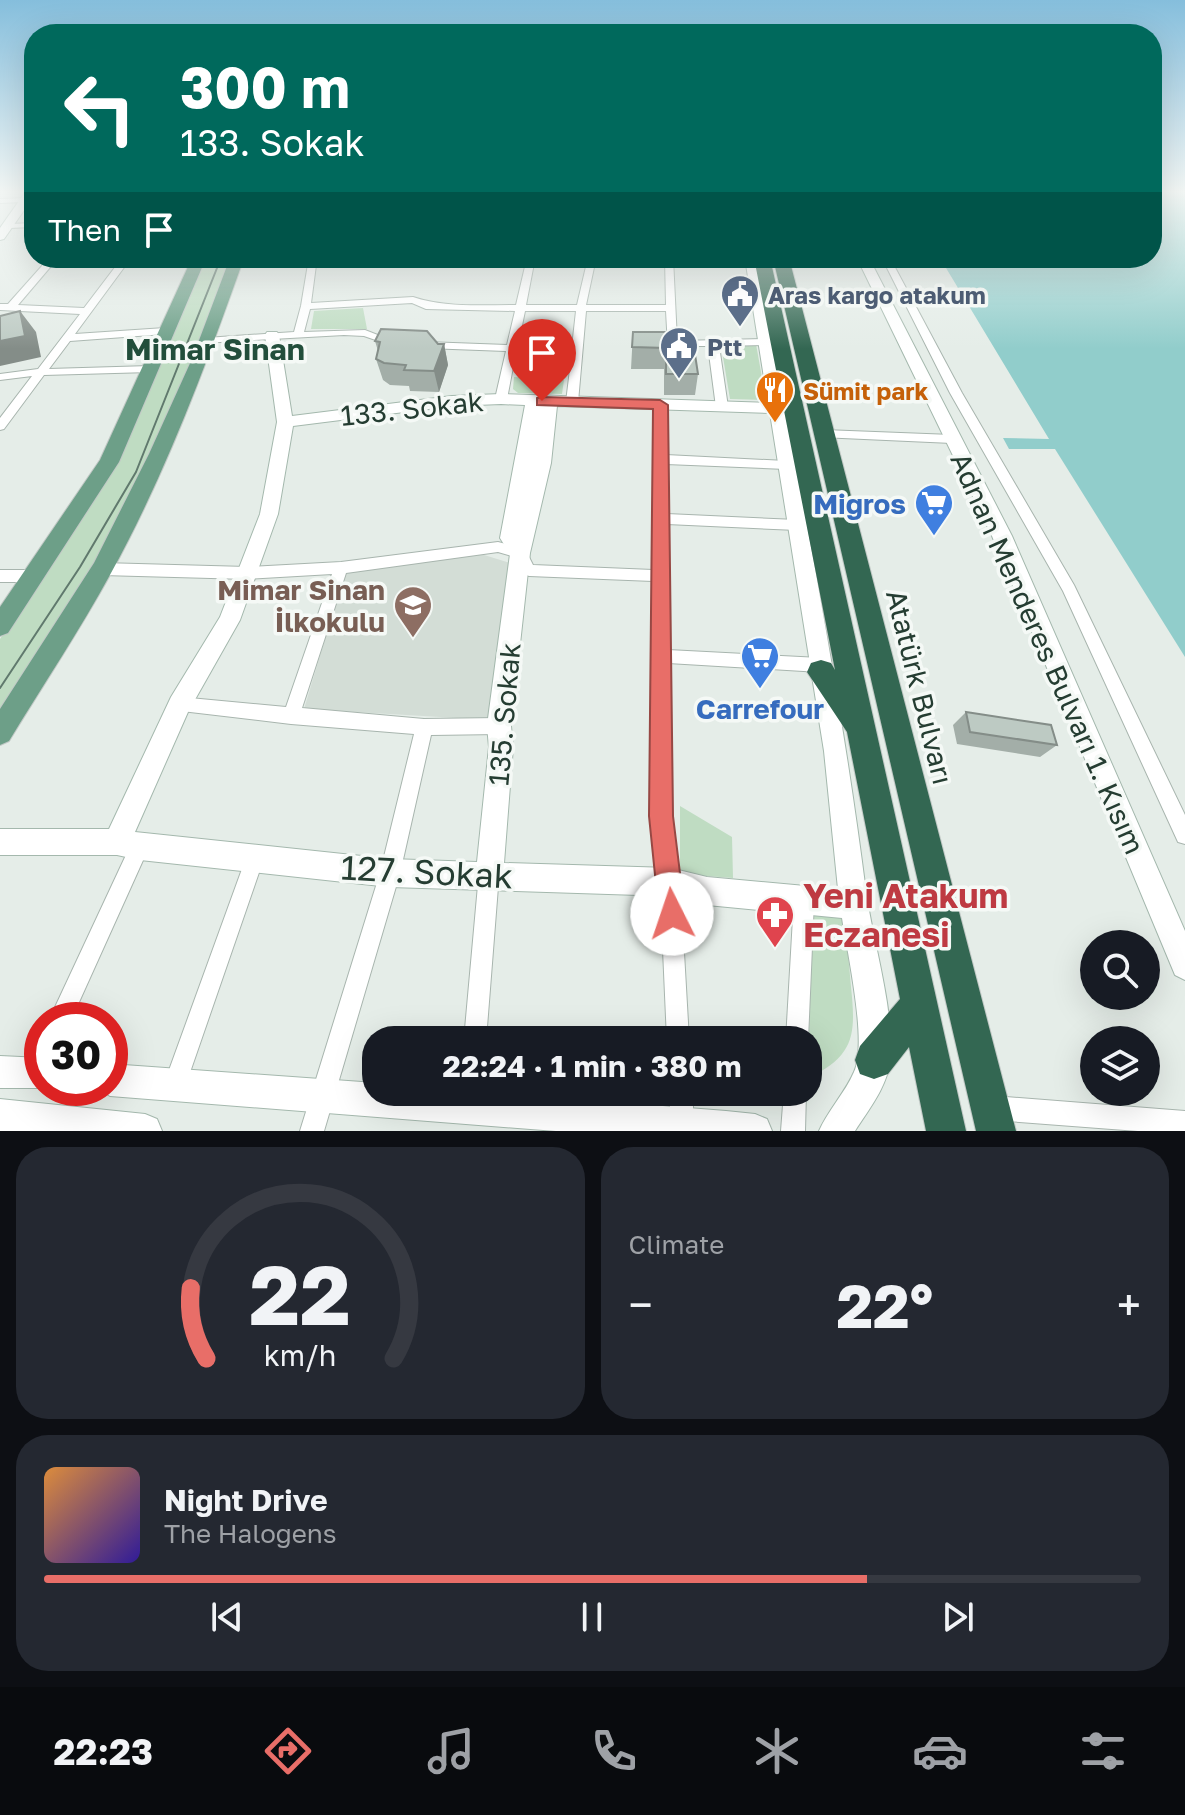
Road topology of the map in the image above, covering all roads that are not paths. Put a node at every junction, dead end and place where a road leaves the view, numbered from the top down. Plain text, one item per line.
1 (44, 268) edge
2 (119, 268) edge
3 (194, 268) edge
4 (233, 268) edge
5 (312, 268) edge
6 (529, 268) edge
7 (590, 268) edge
8 (669, 268) edge
9 (753, 268) edge
10 (764, 268) edge
11 (784, 268) edge
12 (868, 268) edge
13 (891, 268) edge
14 (306, 306) junction
15 (5, 307) edge
16 (522, 308) junction
17 (581, 308) junction
18 (671, 308) junction
19 (85, 311) junction
20 (165, 331) junction
21 (299, 333) junction
22 (272, 335) junction
23 (65, 338) junction
24 (206, 341) junction
25 (766, 342) junction
26 (713, 343) junction
27 (406, 344) edge
28 (420, 345) edge
29 (512, 348) junction
30 (578, 350) junction
31 (150, 369) junction
32 (39, 372) junction
33 (0, 377) edge
34 (501, 399) junction
35 (552, 402) junction
36 (660, 405) junction
37 (722, 407) junction
38 (778, 408) junction
39 (285, 422) junction
40 (0, 426) edge
41 (832, 429) junction
42 (952, 439) junction
43 (659, 459) junction
44 (786, 465) junction
45 (663, 519) junction
46 (797, 525) junction
47 (520, 553) junction
48 (341, 568) junction
49 (102, 569) junction
50 (247, 573) junction
51 (0, 576) edge
52 (35, 576) junction
53 (663, 576) junction
54 (0, 626) edge
55 (661, 656) junction
56 (820, 669) junction
57 (179, 705) junction
58 (291, 716) junction
59 (499, 726) junction
60 (424, 727) junction
61 (862, 731) junction
62 (0, 732) edge
63 (1185, 835) edge
64 (0, 842) edge
65 (128, 845) junction
66 (255, 858) junction
67 (390, 873) junction
68 (489, 874) junction
69 (670, 882) junction
70 (804, 900) junction
71 (854, 905) junction
72 (1185, 965) edge
73 (67, 1002) edge
74 (919, 1005) junction
75 (476, 1026) edge
76 (677, 1026) edge
77 (798, 1026) edge
78 (874, 1060) junction
79 (24, 1070) edge
80 (0, 1072) edge
81 (128, 1081) edge
82 (175, 1084) junction
83 (322, 1094) junction
84 (362, 1095) edge
85 (656, 1106) edge
86 (794, 1106) edge
87 (682, 1107) edge
88 (0, 1116) edge
89 (993, 1119) edge
90 (1185, 1123) edge
91 (944, 1126) edge
92 (145, 1131) edge
93 (312, 1131) edge
94 (755, 1131) edge
95 (793, 1131) edge
96 (836, 1131) edge

1 - 15 street
2 - 19 street
3 - 20 main road
4 - 24 main road
5 - 14 street
6 - 16 street
7 - 17 street
8 - 18 street
9 - 25 main road
10 - 61 highway
11 - 41 highway, Atatürk Bulvarı
12 - 42 main road, Adnan Menderes Bulvarı 1. Kısım
13 - 63 street
14 - 16 street
14 - 21 street
15 - 19 street
16 - 17 street
16 - 29 street
17 - 18 street
17 - 30 street
18 - 26 street
19 - 23 street
20 - 23 street
20 - 31 main road
21 - 22 street
21 - 27 street
22 - 24 street
22 - 39 main road
23 - 32 street
24 - 49 main road
25 - 26 street
25 - 38 main road
26 - 37 street
28 - 29 street
29 - 30 street
29 - 34 street
30 - 35 street
31 - 32 street
31 - 52 main road
32 - 33 street
32 - 40 street
34 - 35 main road, 133. Sokak
34 - 39 main road, 133. Sokak
35 - 36 main road, 133. Sokak
35 - 47 main road, 135. Sokak
36 - 37 main road, 133. Sokak
36 - 43 street
37 - 38 main road, 133. Sokak
38 - 44 main road
39 - 50 main road
41 - 42 street
41 - 89 highway, Atatürk Bulvarı
42 - 72 main road, Adnan Menderes Bulvarı 1. Kısım
43 - 44 street
43 - 45 street
44 - 46 main road
45 - 46 street
45 - 53 street
46 - 56 main road
47 - 48 street
47 - 53 street
47 - 59 main road, 135. Sokak
48 - 50 street
48 - 58 street
49 - 50 street
49 - 62 main road
50 - 57 main road
51 - 52 street
52 - 54 main road
53 - 55 street
55 - 56 street
55 - 69 street
56 - 61 highway
56 - 71 main road
57 - 58 street
57 - 65 main road
58 - 60 street
59 - 60 street
59 - 68 main road, 135. Sokak
60 - 67 street
61 - 74 highway
64 - 65 main road, 127. Sokak
65 - 66 main road, 127. Sokak
65 - 73 street
66 - 67 main road, 127. Sokak
66 - 82 street
67 - 68 main road, 127. Sokak
67 - 83 street
68 - 69 main road, 127. Sokak
68 - 75 street
69 - 70 main road, 127. Sokak
69 - 76 street
70 - 71 main road, 127. Sokak
70 - 77 street
71 - 78 main road
74 - 78 highway
74 - 91 highway
78 - 96 main road
79 - 80 main road
81 - 82 main road
82 - 83 main road
83 - 84 main road
83 - 93 street
85 - 87 main road
86 - 95 street
87 - 94 main road
88 - 92 main road
89 - 90 street

